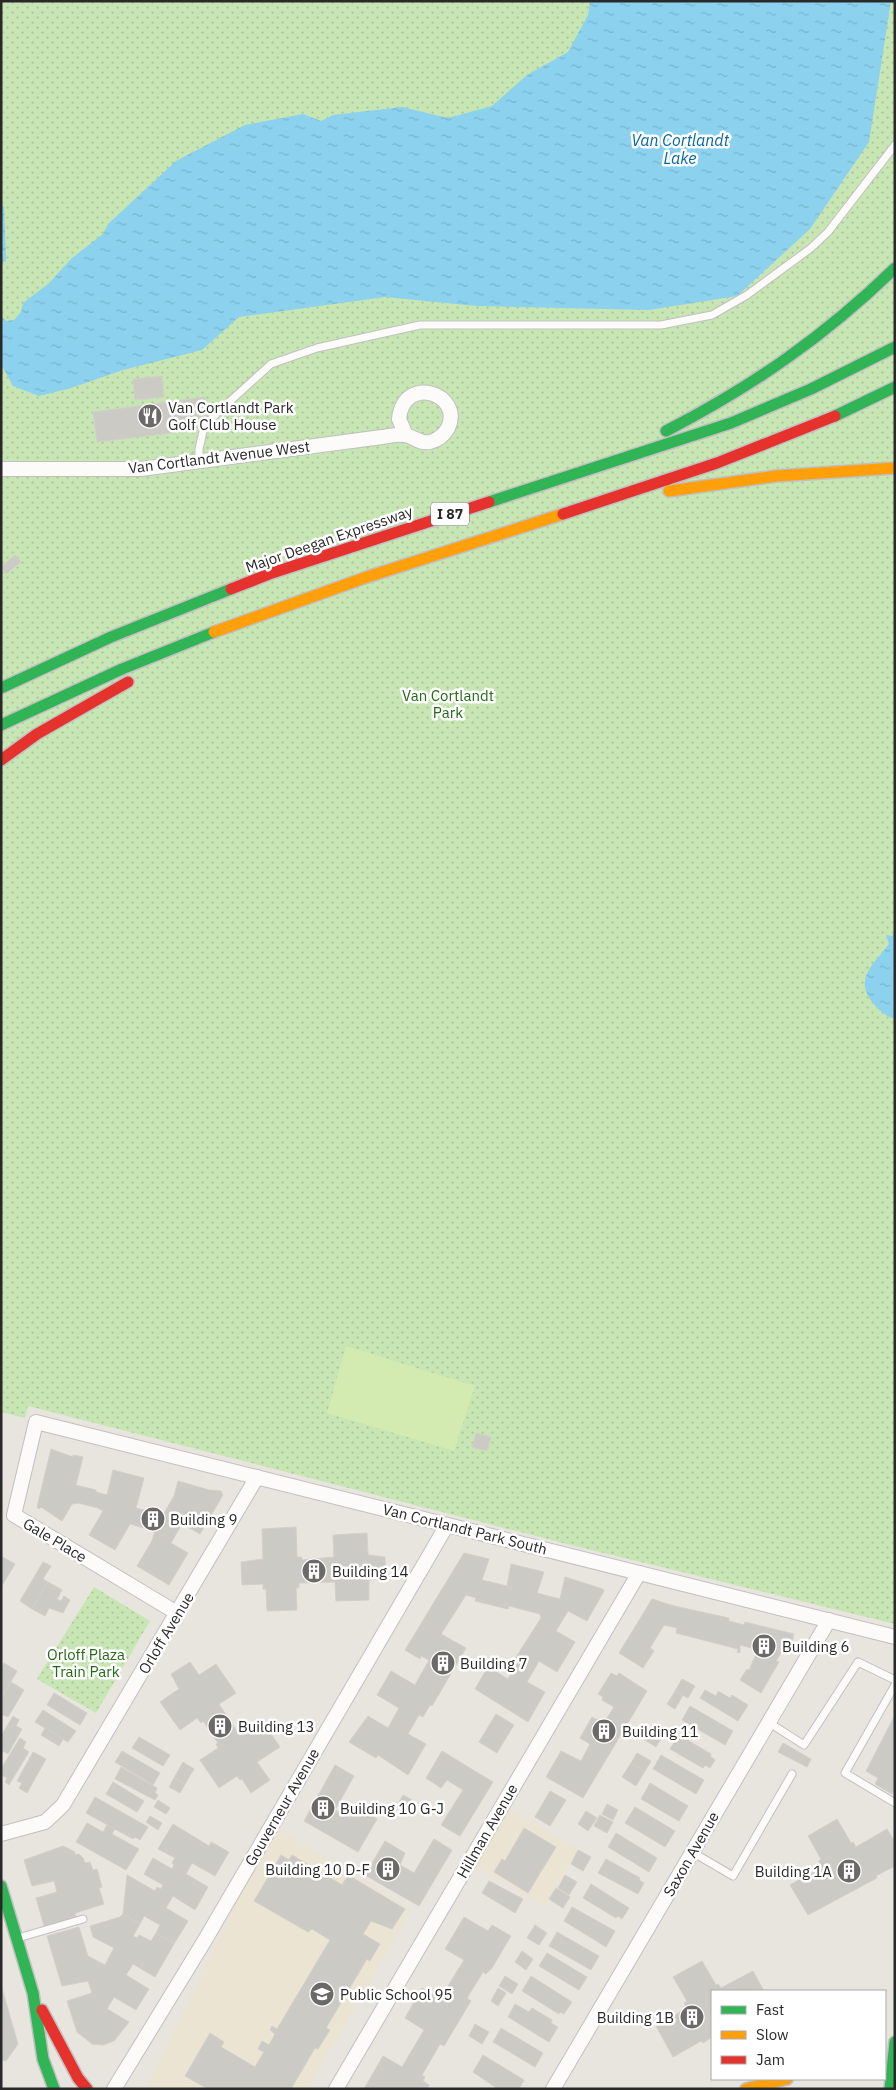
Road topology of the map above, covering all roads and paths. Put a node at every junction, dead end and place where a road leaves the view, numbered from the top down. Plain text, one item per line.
1 (895, 145) edge
2 (895, 268) edge
3 (895, 347) edge
4 (895, 387) edge
5 (406, 435) dead end
6 (199, 463) junction
7 (599, 465) junction
8 (895, 468) edge
9 (1, 469) edge
10 (610, 499) junction
11 (232, 623) junction
12 (1, 688) edge
13 (1, 725) edge
14 (1, 760) edge
15 (36, 1422) joint
16 (257, 1477) junction
17 (447, 1525) junction
18 (639, 1573) junction
19 (177, 1614) junction
20 (829, 1620) junction
21 (895, 1637) edge
22 (895, 1680) edge
23 (895, 1685) edge
24 (768, 1722) junction
25 (792, 1774) dead end
26 (895, 1803) edge
27 (1, 1834) edge
28 (692, 1852) junction
29 (1, 1886) edge
30 (84, 1919) dead end
31 (18, 1938) junction
32 (33, 1993) junction
33 (895, 2042) edge
34 (891, 2058) edge
35 (783, 2080) edge
36 (81, 2087) edge
37 (895, 2088) edge
38 (54, 2089) edge
39 (114, 2089) edge
40 (336, 2089) edge
41 (553, 2089) edge
42 (746, 2089) edge
43 (889, 2089) edge

1 - 6 lane
2 - 7 main road
3 - 7 main road, Major Deegan Expressway / I 87
4 - 10 main road, I 87
5 - 6 street, Van Cortlandt Avenue West
6 - 9 street, Van Cortlandt Avenue West
7 - 12 main road, Major Deegan Expressway / I 87
8 - 10 main road
10 - 11 main road, I 87
11 - 13 main road, I 87
11 - 14 main road
15 - 16 street, Van Cortlandt Park South
15 - 19 street, Gale Place
16 - 17 street, Van Cortlandt Park South
16 - 19 street, Orloff Avenue
17 - 18 street, Van Cortlandt Park South
17 - 39 street, Gouverneur Avenue
18 - 20 street, Van Cortlandt Park South
18 - 40 street, Hillman Avenue
19 - 27 street, Orloff Avenue
20 - 21 street, Van Cortlandt Park South
20 - 24 street, Saxon Avenue
22 - 24 lane
23 - 26 lane
24 - 28 street, Saxon Avenue
25 - 28 lane
28 - 41 street, Saxon Avenue
29 - 31 main road
30 - 31 lane
31 - 32 main road
32 - 36 main road
32 - 38 main road
33 - 34 main road
34 - 43 main road
35 - 42 main road
37 - 43 main road

